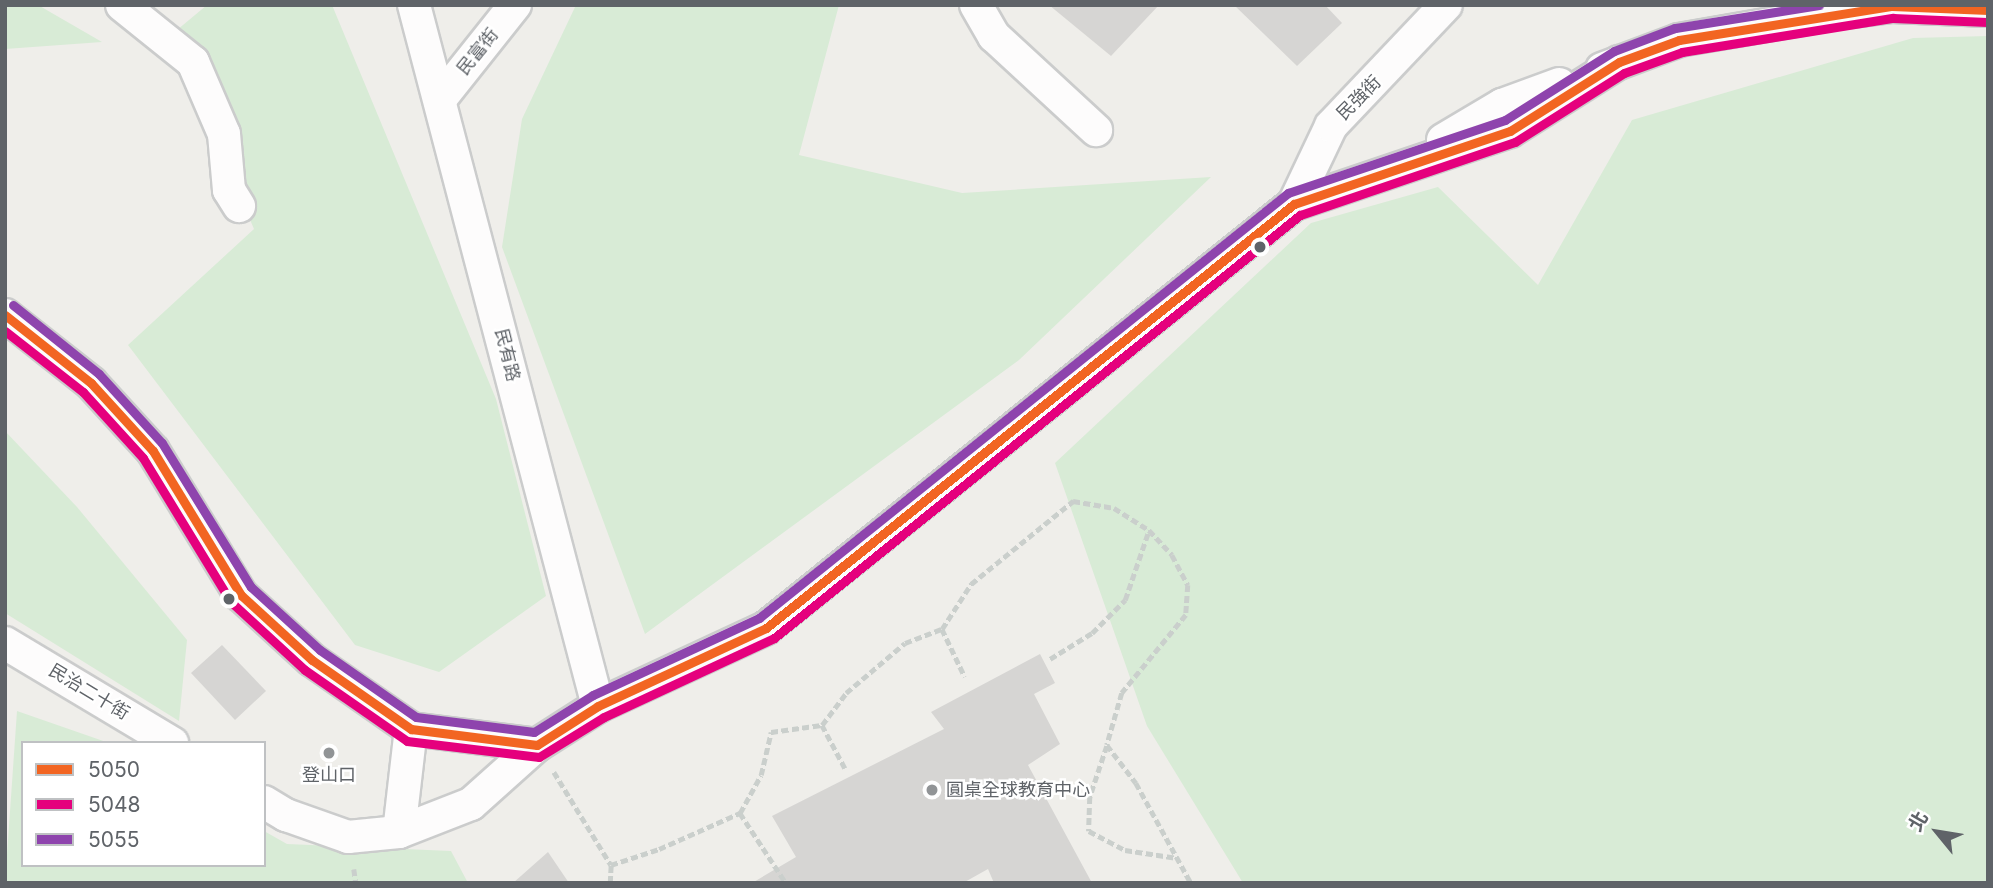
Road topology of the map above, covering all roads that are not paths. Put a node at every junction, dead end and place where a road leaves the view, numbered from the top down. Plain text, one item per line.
1 (122, 5) edge
2 (414, 5) edge
3 (515, 5) edge
4 (976, 5) edge
5 (1446, 5) edge
6 (1988, 10) edge
7 (441, 98) junction
8 (1096, 130) dead end
9 (1294, 204) junction
10 (239, 206) dead end
11 (5, 316) edge
12 (5, 643) edge
13 (598, 706) junction
14 (411, 729) junction
15 (169, 741) edge
16 (537, 745) junction
17 (266, 803) edge
18 (399, 832) junction

1 - 10 street
2 - 7 street, 民有路
3 - 7 street, 民富街
4 - 8 street
5 - 9 street, 民強街
6 - 9 street
7 - 13 street, 民有路
9 - 13 street
11 - 14 street
12 - 15 street, 民治二十街
13 - 16 street
14 - 16 street
14 - 18 street
16 - 18 street
17 - 18 street

